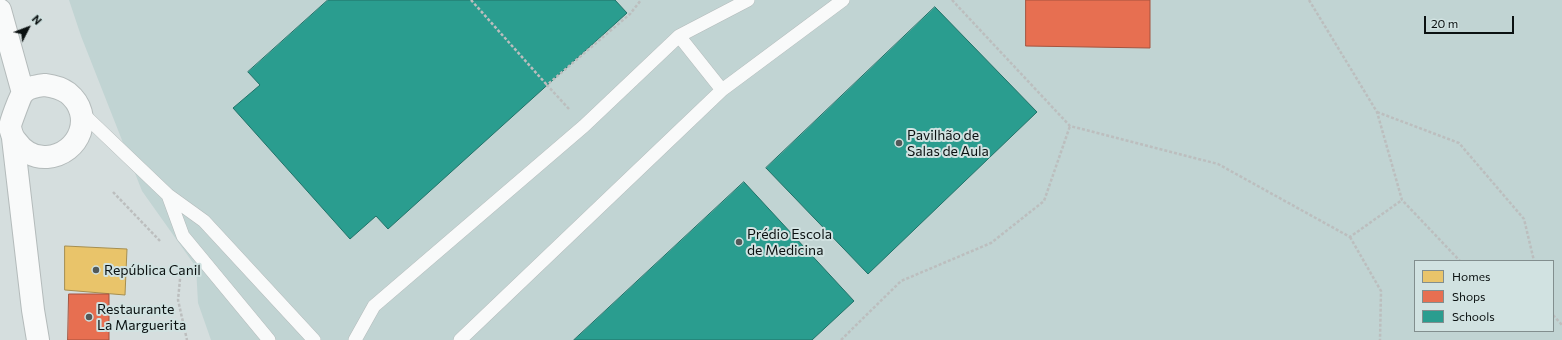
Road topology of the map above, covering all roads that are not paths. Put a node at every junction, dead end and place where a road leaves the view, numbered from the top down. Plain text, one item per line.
1 (748, 0) edge
2 (843, 0) edge
3 (0, 10) edge
4 (679, 36) junction
5 (722, 90) junction
6 (23, 93) junction
7 (80, 111) junction
8 (14, 138) junction
9 (168, 195) junction
10 (38, 340) edge
11 (269, 340) edge
12 (314, 340) edge
13 (355, 340) edge
14 (460, 340) edge

1 - 4 lane
2 - 5 lane
3 - 6 street
4 - 5 lane
4 - 13 lane
5 - 14 lane
6 - 7 street
6 - 8 street
7 - 8 street
7 - 9 lane
8 - 10 street
9 - 11 lane
9 - 12 lane

